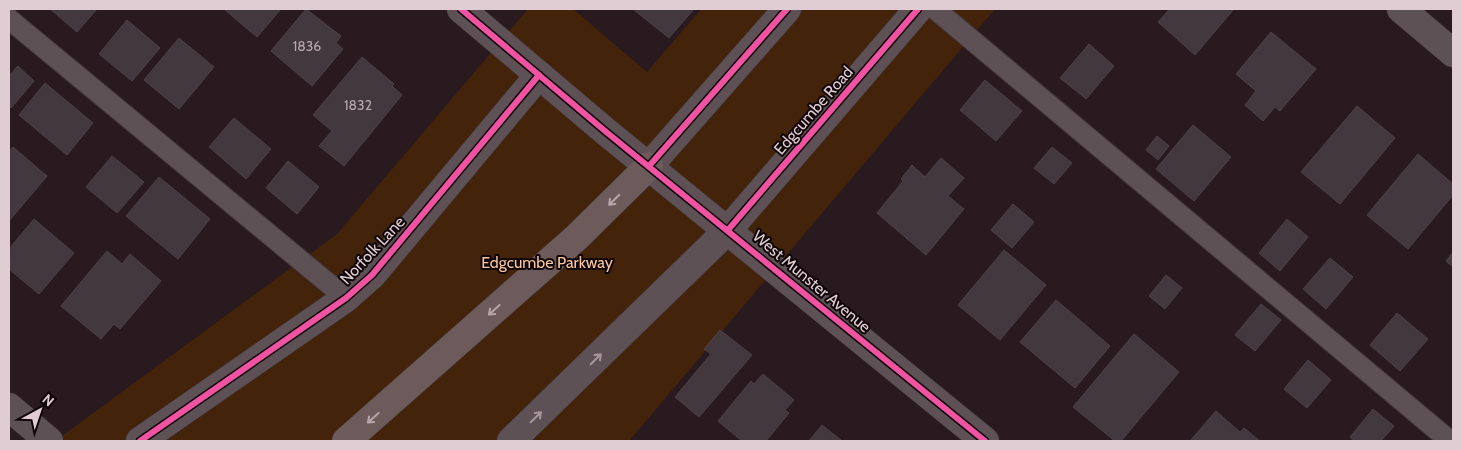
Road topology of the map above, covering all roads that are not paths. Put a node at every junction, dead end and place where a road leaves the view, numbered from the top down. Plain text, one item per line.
1 (461, 9) edge
2 (787, 9) edge
3 (918, 9) edge
4 (935, 9) edge
5 (1400, 9) edge
6 (9, 19) edge
7 (1453, 53) edge
8 (540, 75) junction
9 (649, 166) junction
10 (728, 230) junction
11 (346, 298) junction
12 (9, 408) edge
13 (49, 441) edge
14 (140, 441) edge
15 (346, 441) edge
16 (511, 441) edge
17 (985, 441) edge
18 (1450, 441) edge

1 - 8 street, West Munster Avenue
2 - 9 street
3 - 10 street, Edgcumbe Road
4 - 18 lane
5 - 7 street
6 - 11 lane
8 - 9 street, West Munster Avenue
8 - 11 street, Norfolk Lane
9 - 10 street, West Munster Avenue
9 -> 15 highway
16 -> 10 street, Edgcumbe Road
10 - 17 street, West Munster Avenue
11 - 14 street, Norfolk Lane
12 - 13 street

